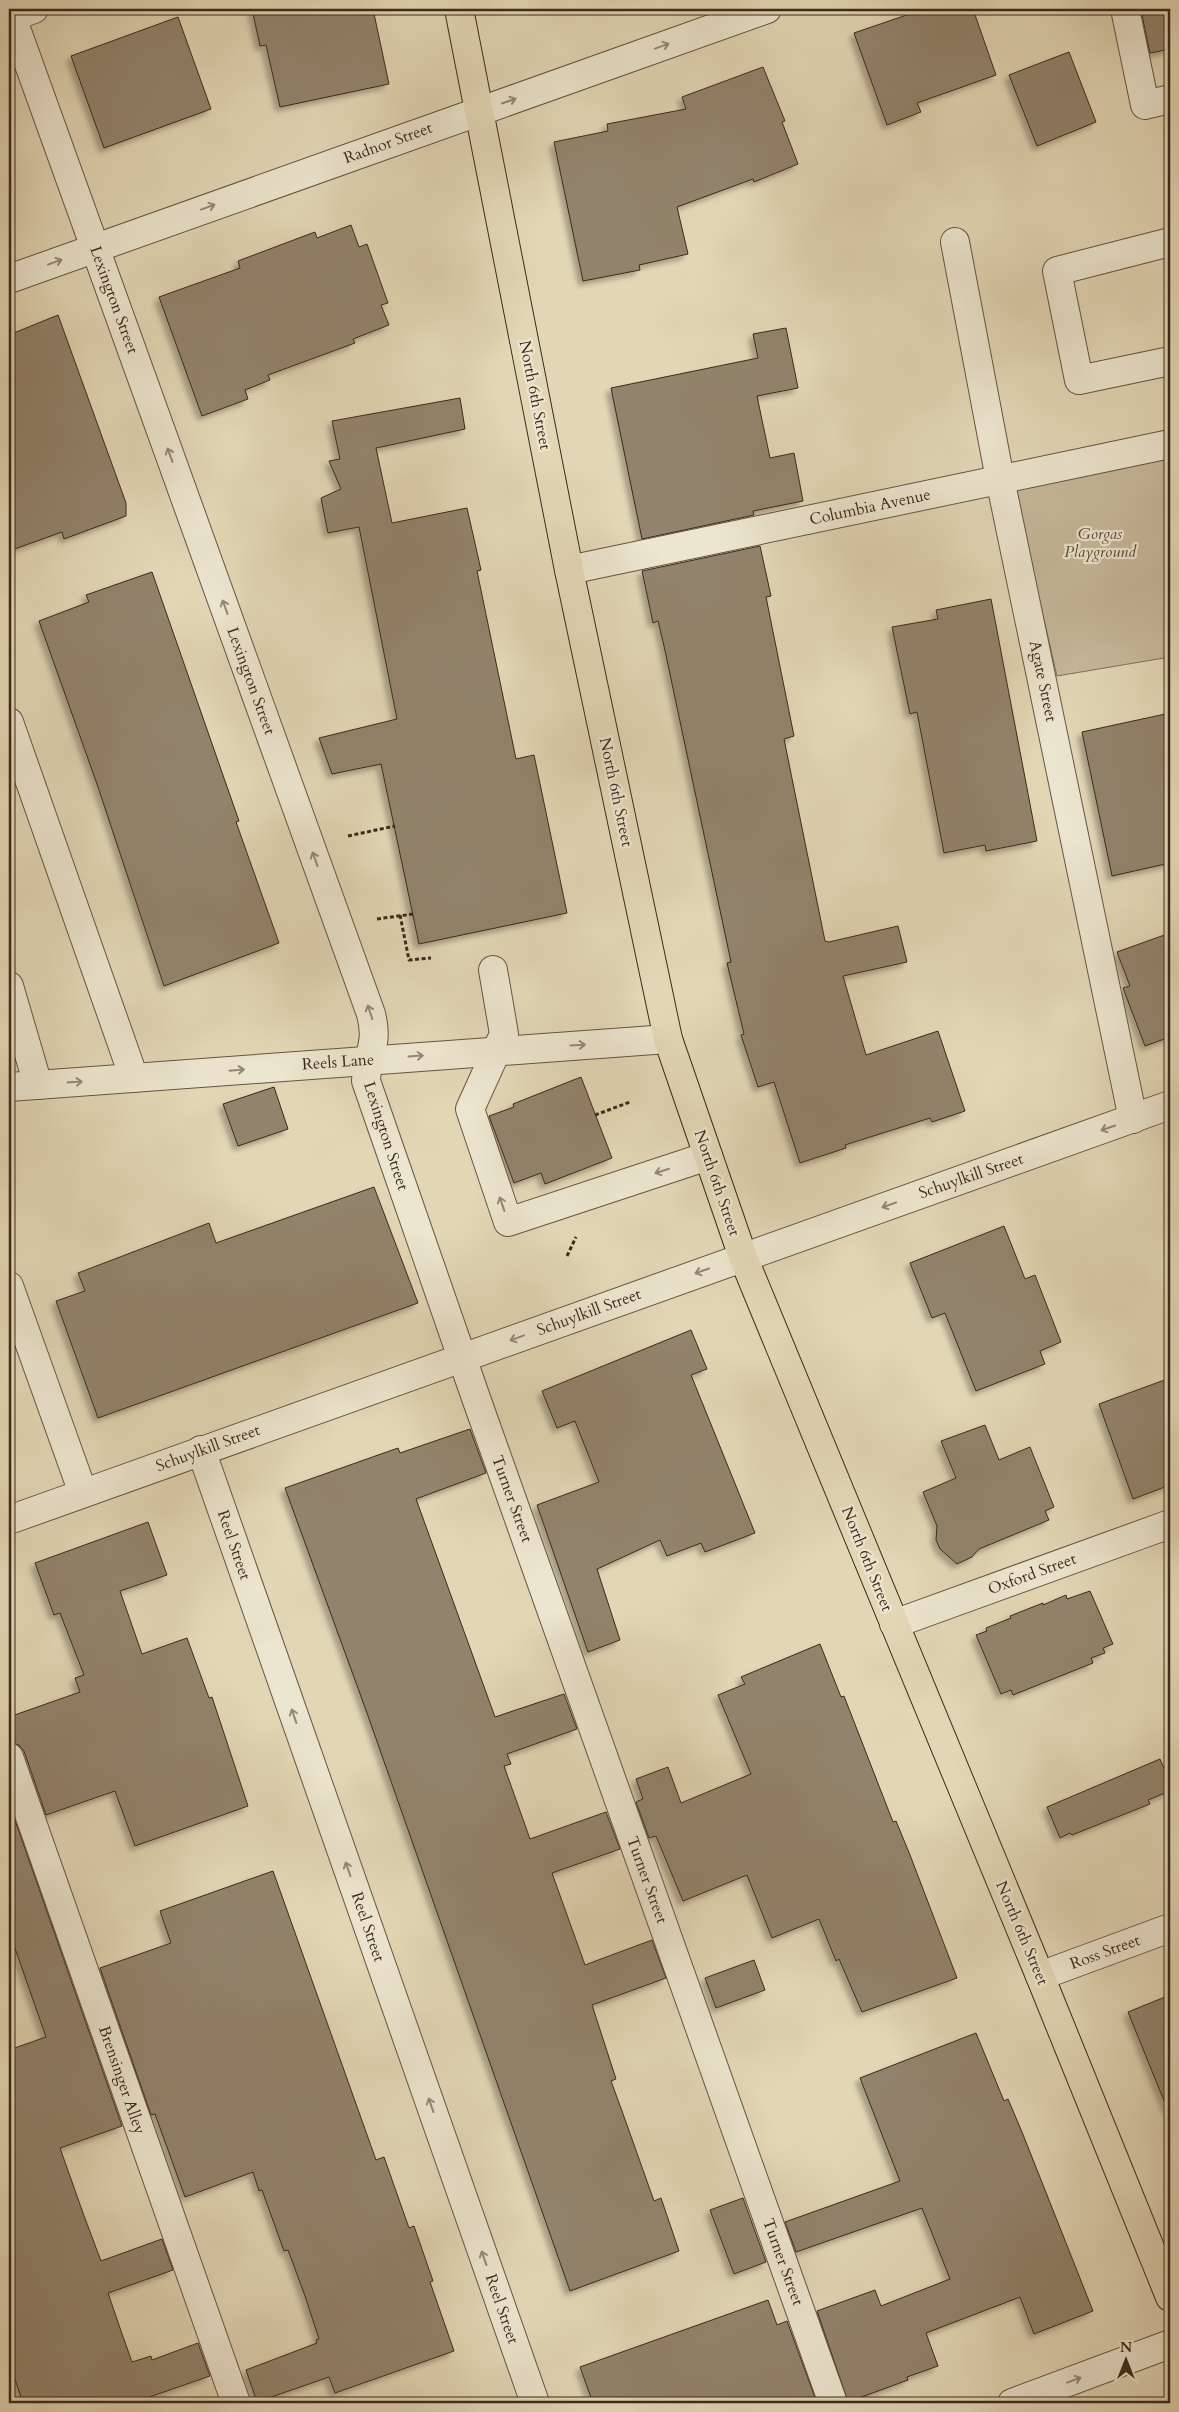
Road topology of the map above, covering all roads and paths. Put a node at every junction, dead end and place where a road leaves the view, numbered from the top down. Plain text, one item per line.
1 (459, 9) edge
2 (767, 9) edge
3 (1125, 9) edge
4 (18, 11) edge
5 (1170, 99) edge
6 (480, 111) junction
7 (955, 242) dead end
8 (1170, 242) edge
9 (96, 248) junction
10 (9, 278) edge
11 (1170, 361) edge
12 (1170, 444) edge
13 (1000, 479) junction
14 (569, 570) junction
15 (9, 722) edge
16 (395, 826) dead end
17 (348, 836) dead end
18 (413, 914) dead end
19 (400, 915) junction
20 (377, 919) dead end
21 (431, 958) dead end
22 (493, 970) dead end
23 (9, 986) edge
24 (668, 1039) junction
25 (497, 1050) junction
26 (369, 1060) junction
27 (134, 1078) junction
28 (38, 1085) junction
29 (9, 1087) edge
30 (630, 1102) dead end
31 (1170, 1105) edge
32 (596, 1115) dead end
33 (1133, 1119) junction
34 (708, 1156) junction
35 (743, 1257) junction
36 (9, 1286) edge
37 (462, 1358) junction
38 (201, 1450) junction
39 (83, 1493) junction
40 (9, 1520) edge
41 (1170, 1524) edge
42 (894, 1624) junction
43 (9, 1757) edge
44 (1170, 1928) edge
45 (1040, 1976) junction
46 (1170, 2297) edge
47 (1170, 2344) edge
48 (236, 2403) edge
49 (535, 2403) edge
50 (834, 2403) edge
51 (1012, 2403) edge

1 - 6 main road, North 6th Street
6 -> 2 street, Radnor Street
3 - 5 street
4 - 9 street, Lexington Street
9 -> 6 street, Radnor Street
6 - 14 main road, North 6th Street
7 - 13 street, Agate Street
8 - 11 street
10 -> 9 street, Radnor Street
26 -> 9 street, Lexington Street
12 - 13 street, Columbia Avenue
13 - 14 street, Columbia Avenue
13 - 33 street, Agate Street
14 - 24 main road, North 6th Street
15 - 27 street
16 - 17 path
18 - 19 path
19 - 20 path
19 - 21 path
22 - 25 street
23 - 28 street
25 -> 24 street, Reels Lane
24 - 34 main road, North 6th Street
26 -> 25 street, Reels Lane
34 -> 25 street
27 -> 26 street, Reels Lane
26 - 37 street, Lexington Street
28 -> 27 street, Reels Lane
28 - 29 street, Reels Lane
30 - 32 path
31 - 33 street, Schuylkill Street
33 -> 35 street, Schuylkill Street
34 - 35 main road, North 6th Street
35 -> 37 street, Schuylkill Street
35 - 42 main road, North 6th Street
36 - 39 street
37 - 38 street, Schuylkill Street
37 - 50 street, Turner Street
38 - 39 street, Schuylkill Street
49 -> 38 street, Reel Street
39 - 40 street, Schuylkill Street
41 - 42 street, Oxford Street
42 - 45 main road, North 6th Street
43 - 48 street, Brensinger Alley
44 - 45 street, Ross Street
45 - 46 main road, North 6th Street
51 -> 47 street

